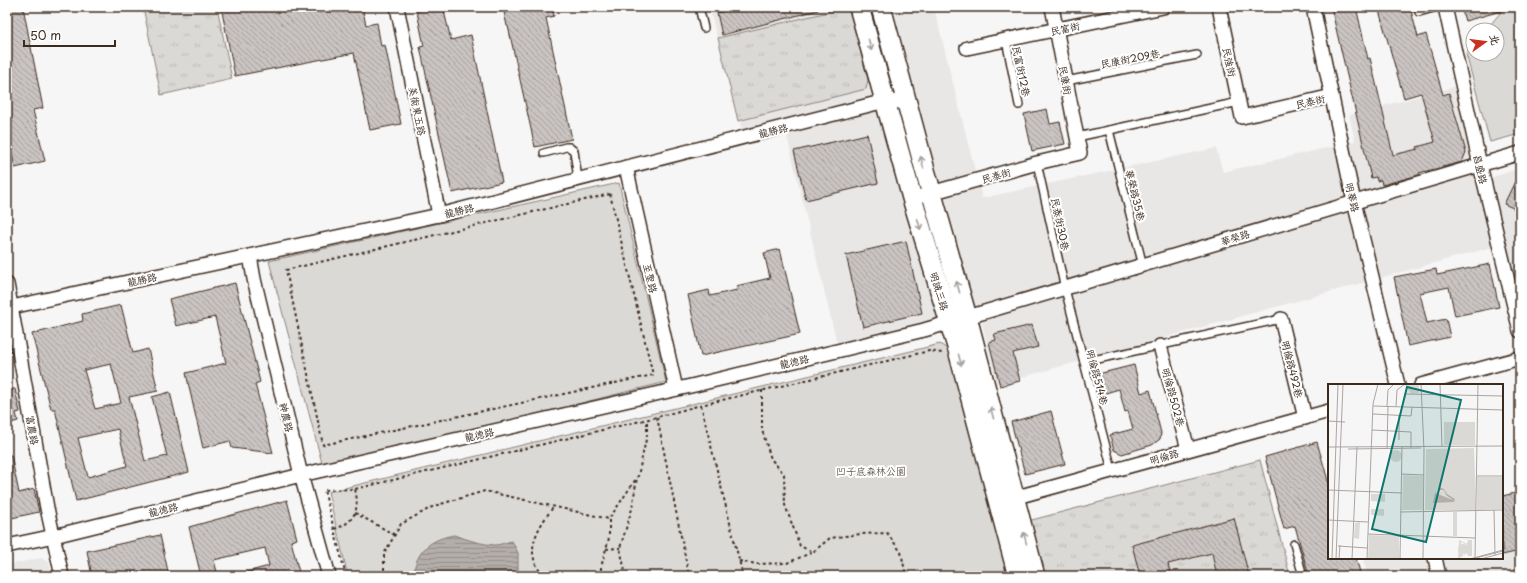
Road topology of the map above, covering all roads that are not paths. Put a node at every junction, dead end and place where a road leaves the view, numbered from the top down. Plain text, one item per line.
1 (397, 7) edge
2 (699, 7) edge
3 (860, 7) edge
4 (881, 7) edge
5 (1052, 7) edge
6 (1162, 7) edge
7 (1219, 7) edge
8 (1312, 7) edge
9 (1418, 7) edge
10 (1437, 7) edge
11 (1445, 7) edge
12 (704, 28) dead end
13 (1056, 29) junction
14 (1006, 40) junction
15 (967, 48) dead end
16 (1197, 55) dead end
17 (1066, 81) junction
18 (1332, 96) junction
19 (886, 101) junction
20 (908, 102) junction
21 (1239, 102) junction
22 (1019, 105) dead end
23 (1242, 117) joint
24 (1109, 130) junction
25 (1077, 137) junction
26 (544, 153) dead end
27 (1080, 153) joint
28 (1520, 153) edge
29 (1037, 163) junction
30 (1480, 165) junction
31 (626, 167) junction
32 (573, 181) junction
33 (931, 193) junction
34 (912, 198) junction
35 (1354, 202) junction
36 (439, 215) junction
37 (250, 256) junction
38 (1143, 266) junction
39 (7, 284) edge
40 (1065, 289) junction
41 (9, 307) edge
42 (1281, 319) joint
43 (958, 320) junction
44 (1520, 331) edge
45 (1160, 346) junction
46 (1520, 358) edge
47 (1084, 362) junction
48 (1398, 384) edge
49 (1425, 384) edge
50 (676, 389) junction
51 (1328, 411) edge
52 (1305, 418) junction
53 (1188, 449) junction
54 (1112, 470) junction
55 (301, 475) junction
56 (1007, 500) junction
57 (54, 536) junction
58 (1294, 544) dead end
59 (7, 546) edge
60 (1435, 559) edge
61 (62, 576) edge
62 (329, 576) edge
63 (1018, 576) edge
64 (1035, 576) edge
65 (1303, 576) edge
66 (1439, 576) edge

1 - 36 street, 美術東五路
2 - 12 lane
3 -> 19 street, 明誠三路
4 - 20 street, 明誠三路
5 - 13 street, 民康街
6 - 13 street, 民富街
7 - 21 street, 民強街
8 - 18 street, 明華路
9 - 10 lane
11 - 30 street, 昌盛路
13 - 14 street, 民富街
13 - 17 street, 民康街
14 - 15 street, 民富街
14 - 22 lane, 民富街12巷
16 - 17 lane, 民康街209巷
17 - 25 street, 民康街
18 - 23 street, 民泰街
18 - 35 street, 明華路
19 - 20 street, 龍勝路
19 - 31 street, 龍勝路
19 - 34 street, 明誠三路
33 -> 20 street, 明誠三路
21 - 23 street, 民強街
21 - 24 lane
24 - 25 lane
24 - 38 lane, 華榮路35巷
25 - 27 street, 民康街
26 - 32 lane
27 - 29 street, 民泰街
28 - 30 street, 華榮路
29 - 33 street, 民泰街
29 - 40 lane, 民泰街30巷
30 - 35 street, 華榮路
30 - 44 street, 昌盛路
31 - 32 street, 龍勝路
31 - 50 street, 至聖路
32 - 36 street, 龍勝路
33 - 34 street, 民泰街
43 -> 33 street, 明誠三路
34 -> 43 street, 明誠三路
35 - 38 street, 華榮路
35 - 48 street, 明華路
36 - 37 street, 龍勝路
37 - 41 street, 龍勝路
37 - 55 street, 神農路
38 - 40 street, 華榮路
39 - 41 street, 富農路
40 - 43 street, 華榮路
40 - 47 lane, 明倫路514巷
41 - 57 street, 富農路
42 - 45 lane
42 - 52 street, 明倫路492巷
43 - 50 street, 龍德路
43 - 56 street, 明誠三路
45 - 47 lane
45 - 53 street, 明倫路502巷
46 - 49 street
47 - 54 lane, 明倫路514巷
50 - 55 street, 龍德路
51 - 52 street, 明倫路
52 - 53 street, 明倫路
53 - 54 street, 明倫路
54 - 56 street, 明倫路
55 - 57 street, 龍德路
55 - 62 street, 神農路
56 - 63 street, 明誠三路
64 -> 56 street, 明誠三路
57 - 59 street, 龍德路
57 - 61 street, 富農路
58 - 65 lane
60 - 66 street

